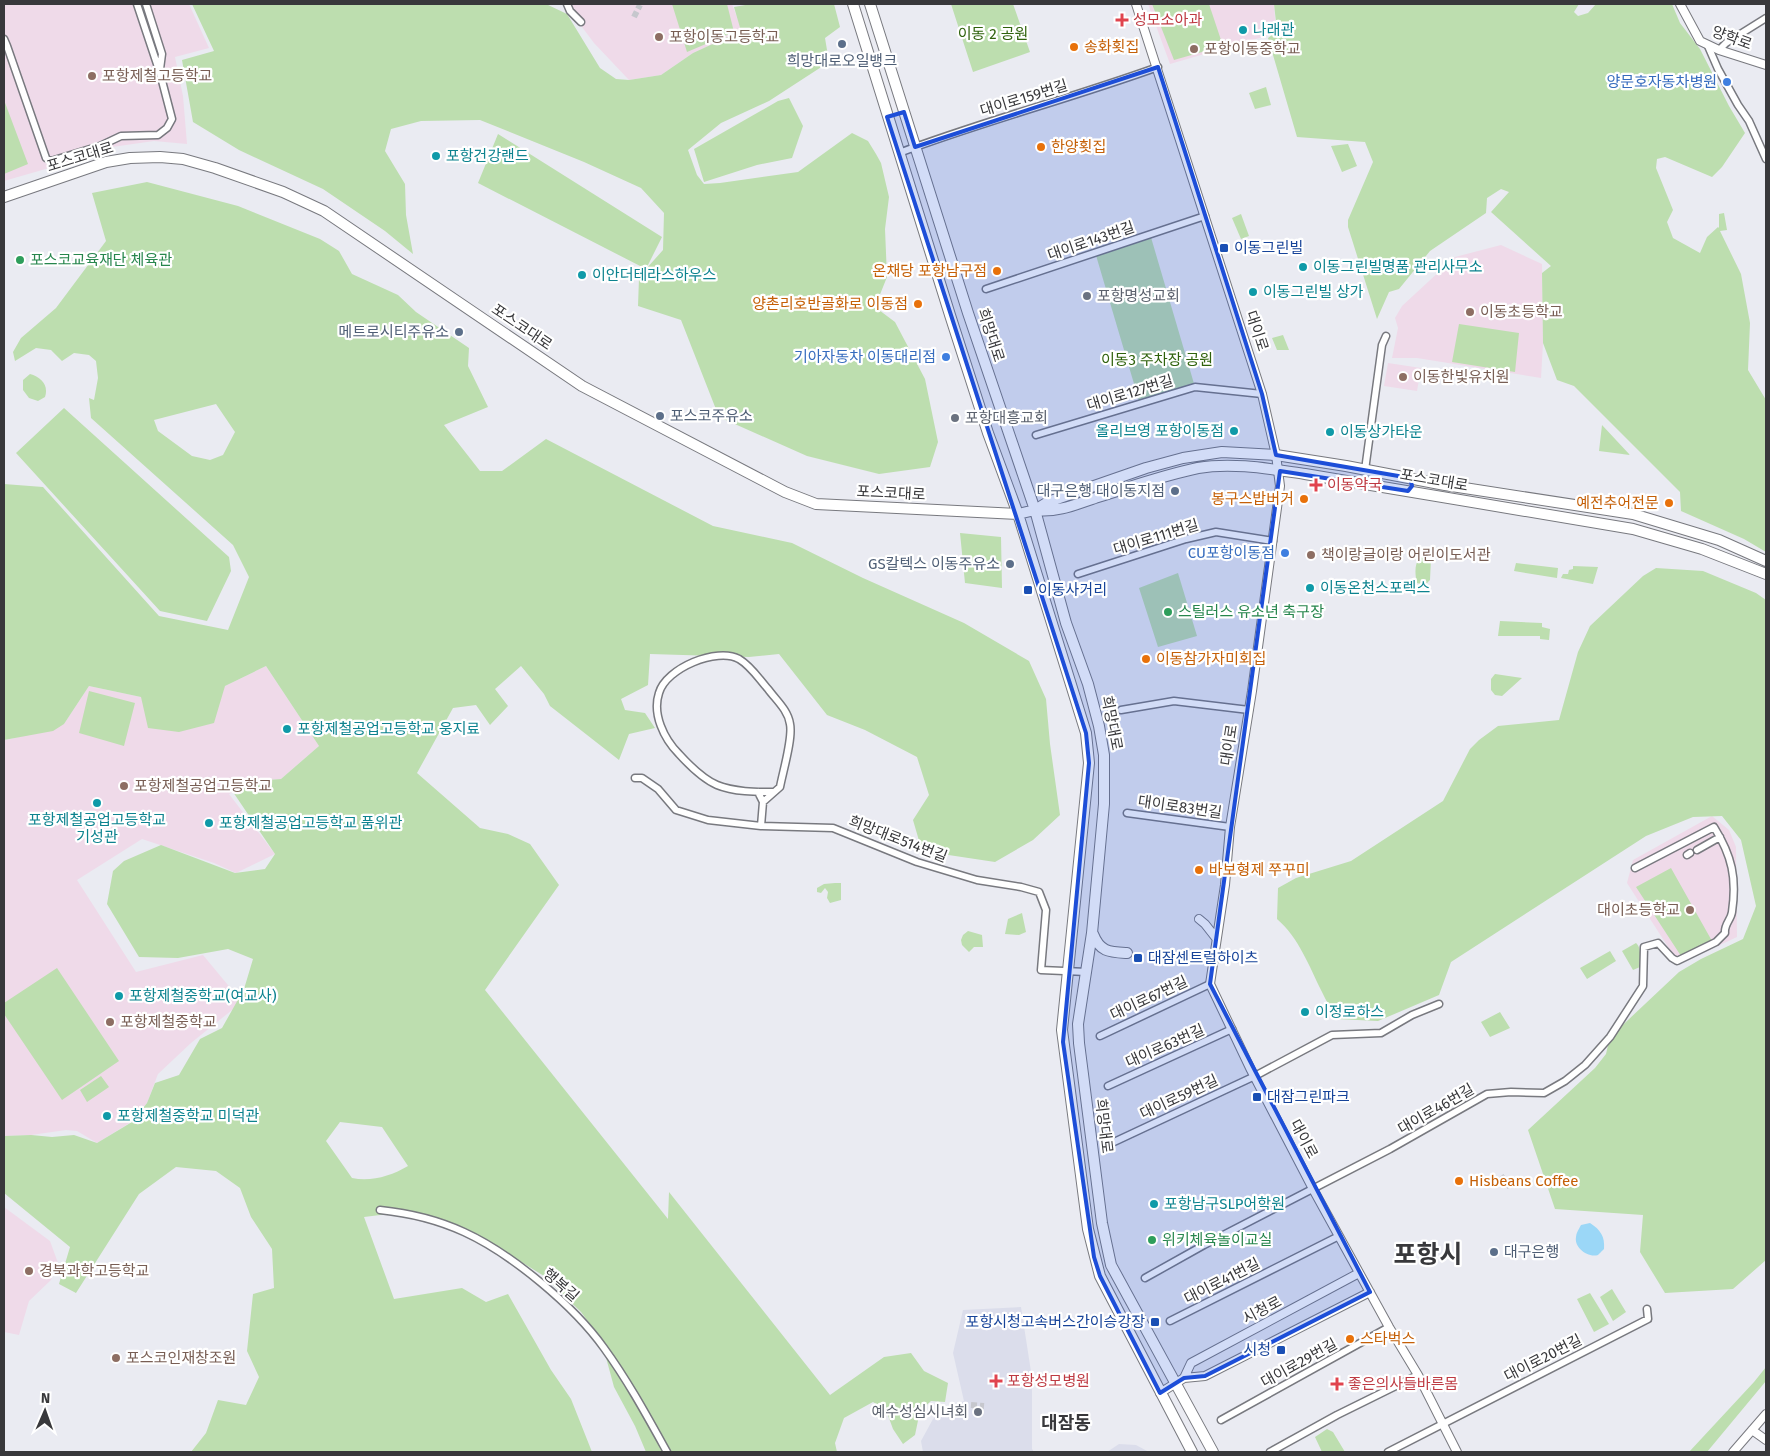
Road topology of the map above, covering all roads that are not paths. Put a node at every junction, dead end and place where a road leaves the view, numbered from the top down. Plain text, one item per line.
1 (138, 4) edge
2 (146, 4) edge
3 (567, 4) edge
4 (853, 4) edge
5 (870, 4) edge
6 (1136, 4) edge
7 (1680, 4) edge
8 (1766, 18) edge
9 (582, 22) dead end
10 (4, 39) edge
11 (1708, 46) junction
12 (1719, 50) junction
13 (1766, 65) edge
14 (1158, 67) junction
15 (160, 73) junction
16 (904, 112) junction
17 (887, 117) junction
18 (915, 147) junction
19 (899, 153) junction
20 (1766, 159) edge
21 (930, 196) junction
22 (4, 197) edge
23 (915, 200) junction
24 (1205, 216) junction
25 (986, 290) dead end
26 (1386, 336) dead end
27 (1262, 394) junction
28 (1036, 435) dead end
29 (1276, 455) junction
30 (1279, 470) junction
31 (1365, 470) junction
32 (1410, 478) junction
33 (1408, 491) junction
34 (1035, 510) junction
35 (1018, 514) junction
36 (1273, 541) junction
37 (1766, 561) edge
38 (1078, 574) dead end
39 (1766, 574) edge
40 (1121, 710) dead end
41 (1249, 710) junction
42 (635, 778) dead end
43 (758, 792) junction
44 (773, 792) junction
45 (763, 802) junction
46 (1127, 813) dead end
47 (761, 826) junction
48 (1230, 827) junction
49 (1720, 837) junction
50 (1697, 850) dead end
51 (1635, 868) dead end
52 (1199, 919) dead end
53 (1092, 933) junction
54 (1216, 938) junction
55 (1127, 953) dead end
56 (1069, 970) junction
57 (1087, 972) junction
58 (1210, 984) junction
59 (1438, 1004) dead end
60 (1232, 1030) junction
61 (1100, 1036) dead end
62 (1255, 1076) junction
63 (1108, 1086) dead end
64 (1114, 1142) dead end
65 (1313, 1189) junction
66 (380, 1210) dead end
67 (1339, 1236) junction
68 (1359, 1273) junction
69 (1145, 1278) dead end
70 (1370, 1292) junction
71 (1647, 1310) dead end
72 (1170, 1322) dead end
73 (1389, 1327) junction
74 (1418, 1375) junction
75 (1180, 1380) junction
76 (1160, 1393) junction
77 (1766, 1414) edge
78 (1221, 1420) dead end
79 (1441, 1424) junction
80 (1752, 1430) junction
81 (1766, 1440) edge
82 (666, 1452) edge
83 (1192, 1452) edge
84 (1213, 1452) edge
85 (1270, 1452) edge
86 (1388, 1452) edge
87 (1457, 1452) edge
88 (1733, 1452) edge

1 - 15 street
2 - 15 street
3 - 9 street
4 - 17 main road, 희망대로
5 - 16 main road, 희망대로
6 - 14 street, 대이로
7 - 11 street, 양학로
8 - 12 street
10 - 15 street
11 - 12 street, 양학로
11 - 20 street
12 - 13 street, 양학로
14 - 18 street, 대이로159번길
14 - 24 street, 대이로
16 - 17 main road
16 - 18 main road, 희망대로
17 - 19 main road, 희망대로
18 - 19 street, 대이로159번길
18 - 21 main road, 희망대로
19 - 23 main road, 희망대로
21 - 23 main road
21 - 34 main road, 희망대로
22 - 35 main road, 포스코대로
23 - 35 main road, 희망대로
24 - 25 street, 대이로143번길
24 - 27 street, 대이로
26 - 31 street
27 - 28 street, 대이로127번길
27 - 29 street, 대이로
29 - 30 street, 대이로
29 - 31 main road, 포스코대로
29 - 34 main road, 포스코대로
30 - 33 main road, 포스코대로
30 - 34 main road, 포스코대로
30 - 36 street, 대이로
31 - 32 main road, 포스코대로
32 - 33 main road
32 - 37 main road, 포스코대로
33 - 39 main road, 포스코대로
34 - 35 main road, 포스코대로
34 - 53 main road, 희망대로
35 - 56 main road, 희망대로
36 - 38 street, 대이로111번길
36 - 41 street, 대이로
40 - 41 street
41 - 48 street, 대이로
42 - 47 street, 희망대로514번길
43 - 44 street
43 - 44 street
43 - 45 street
44 - 45 street
45 - 47 street
46 - 48 street, 대이로83번길
47 - 56 street, 희망대로514번길
48 - 54 street, 대이로
49 - 50 street
49 - 51 street
49 - 65 street, 대이로46번길
52 - 54 street
53 - 55 main road
53 - 57 main road, 희망대로
54 - 58 street, 대이로
56 - 57 street, 희망대로514번길
56 - 76 main road, 희망대로
57 - 75 main road, 희망대로
58 - 60 street, 대이로
58 - 61 street, 대이로67번길
59 - 62 street, 대이로59번길
60 - 62 street, 대이로
60 - 63 street, 대이로63번길
62 - 64 street, 대이로59번길
62 - 65 street, 대이로
65 - 67 street, 대이로
65 - 69 street, 대이로46번길
66 - 82 street, 행복길
67 - 68 street, 대이로
67 - 72 street, 대이로41번길
68 - 70 street, 대이로
68 - 75 street, 시청로
70 - 73 street, 대이로
70 - 75 street, 시청로
71 - 79 street, 대이로20번길
73 - 74 street, 대이로
73 - 78 street, 대이로29번길
74 - 79 street, 대이로
74 - 85 street
75 - 76 street, 시청로
75 - 84 main road, 희망대로
76 - 83 main road, 희망대로
77 - 80 street
79 - 86 street
79 - 87 street, 대이로
80 - 81 street
80 - 88 street

